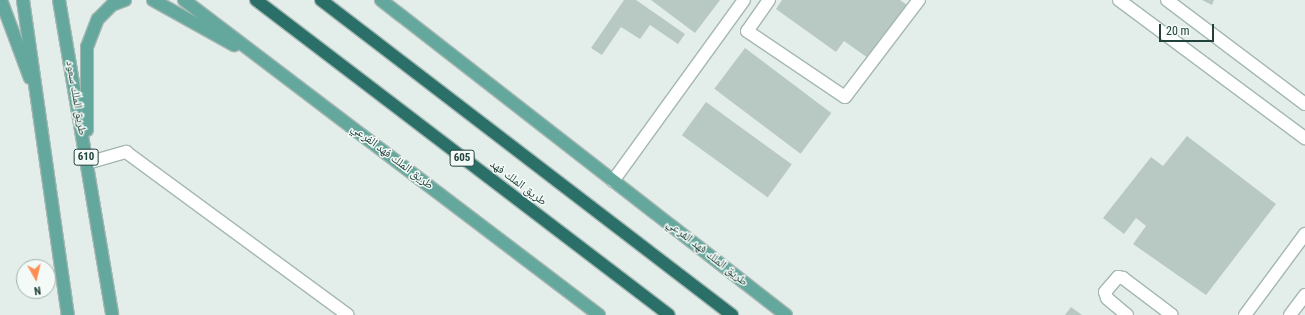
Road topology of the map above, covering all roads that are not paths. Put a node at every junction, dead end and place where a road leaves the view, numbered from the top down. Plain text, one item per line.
1 (2, 0) edge
2 (23, 0) edge
3 (59, 0) edge
4 (125, 0) edge
5 (153, 0) edge
6 (184, 0) edge
7 (256, 0) edge
8 (321, 0) edge
9 (381, 0) edge
10 (744, 0) edge
11 (769, 0) edge
12 (919, 0) edge
13 (1119, 0) edge
14 (1167, 0) edge
15 (277, 69) junction
16 (39, 104) junction
17 (1305, 104) edge
18 (1305, 138) edge
19 (88, 163) junction
20 (613, 181) junction
21 (1305, 234) edge
22 (1305, 295) edge
23 (1166, 313) edge
24 (68, 315) edge
25 (112, 315) edge
26 (348, 315) edge
27 (599, 315) edge
28 (669, 315) edge
29 (732, 315) edge
30 (786, 315) edge
31 (1127, 315) edge
32 (1245, 315) edge
33 (1290, 315) edge

1 - 16 main road
2 - 16 main road
3 - 19 main road, طريق الملك سعود / 610
4 - 19 main road
5 - 15 main road
6 - 15 main road, طريق الملك فهد الفرعي
7 - 28 highway, طريق الملك فهد / 605
8 - 29 highway, طريق الملك فهد
9 - 20 main road, طريق الملك فهد الفرعي
10 - 20 street
11 - 12 street
13 - 18 street
14 - 17 street
15 - 27 main road, طريق الملك فهد الفرعي
16 - 24 main road
19 - 25 main road, طريق الملك سعود / 610
19 - 26 street
20 - 30 main road, طريق الملك فهد الفرعي
21 - 32 street
22 - 33 street
23 - 31 street

